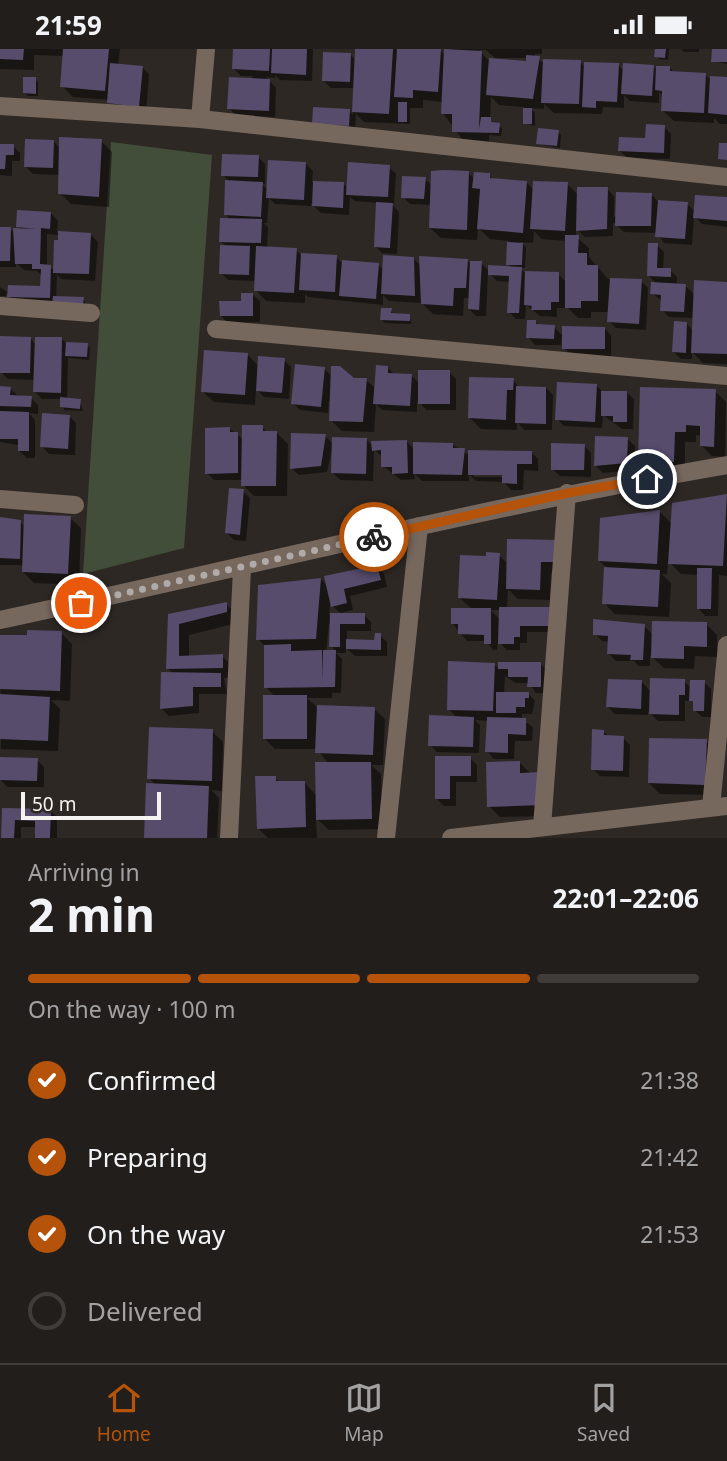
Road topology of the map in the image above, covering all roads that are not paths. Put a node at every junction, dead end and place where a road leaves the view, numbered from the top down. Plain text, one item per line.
1 (206, 49) edge
2 (0, 106) edge
3 (200, 119) junction
4 (727, 177) edge
5 (0, 306) edge
6 (91, 313) dead end
7 (216, 328) dead end
8 (727, 376) edge
9 (727, 465) edge
10 (568, 493) junction
11 (0, 499) edge
12 (75, 505) dead end
13 (419, 526) junction
14 (242, 569) junction
15 (0, 620) edge
16 (727, 645) edge
17 (719, 806) edge
18 (542, 827) junction
19 (229, 838) edge
20 (386, 838) edge
21 (451, 838) edge

1 - 3 street
2 - 3 street
3 - 4 street
5 - 6 street
7 - 8 street
9 - 10 street
10 - 13 street
10 - 18 street
11 - 12 street
13 - 14 street
13 - 20 street
14 - 15 street
14 - 19 street
16 - 17 street
17 - 18 street
18 - 21 street

